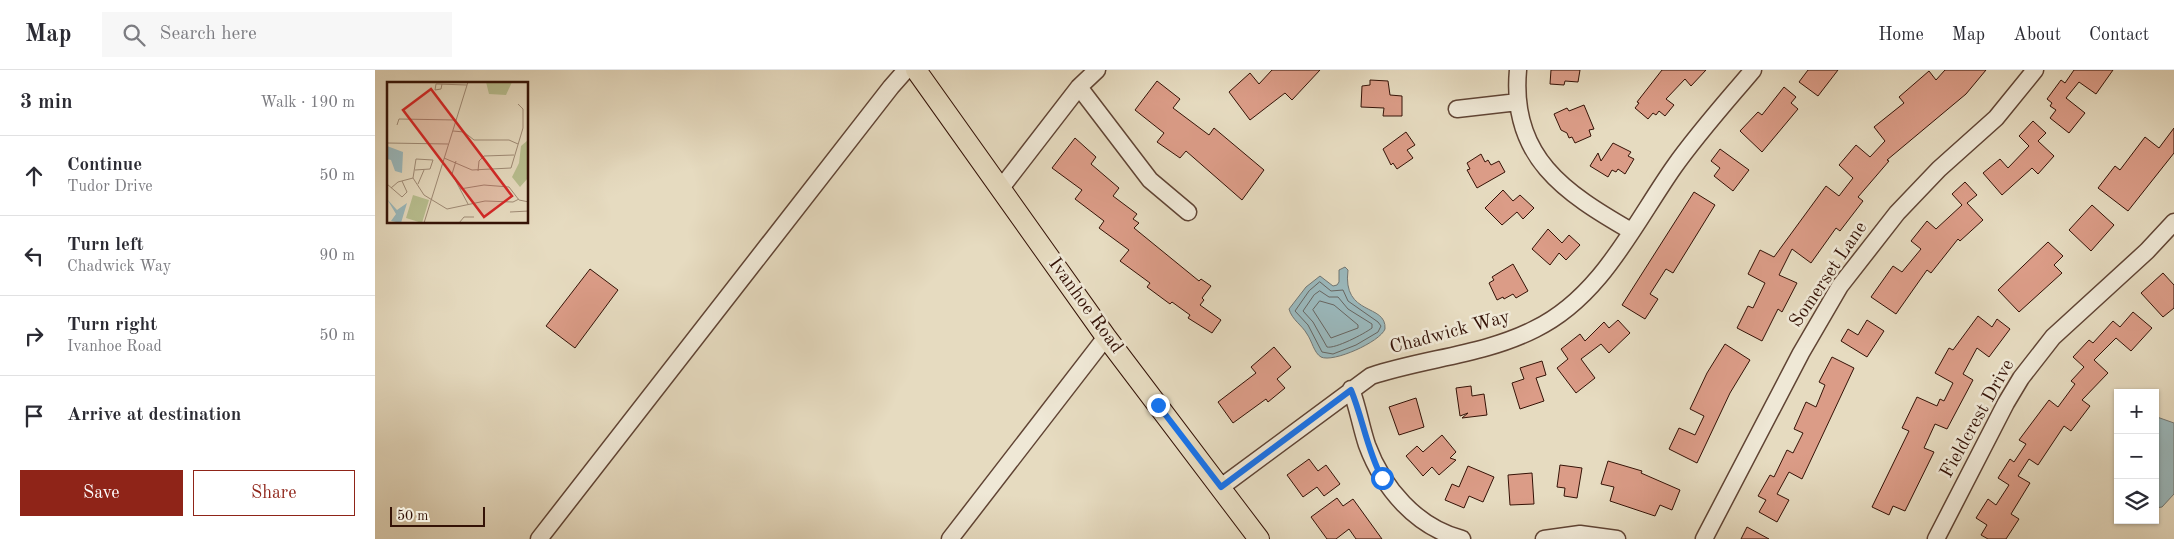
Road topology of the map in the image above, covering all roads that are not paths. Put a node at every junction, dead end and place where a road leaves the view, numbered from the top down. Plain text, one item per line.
1 (906, 70) edge
2 (916, 70) edge
3 (1097, 70) edge
4 (1518, 70) edge
5 (1753, 70) edge
6 (2035, 70) edge
7 (1079, 87) junction
8 (1518, 102) junction
9 (1457, 109) dead end
10 (1001, 188) junction
11 (1189, 212) dead end
12 (2174, 222) edge
13 (1631, 231) junction
14 (1106, 337) junction
15 (1351, 390) junction
16 (1221, 487) junction
17 (539, 539) edge
18 (950, 539) edge
19 (1259, 539) edge
20 (1462, 539) edge
21 (1544, 539) edge
22 (1617, 539) edge
23 (1705, 539) edge
24 (1936, 539) edge

1 - 17 street
2 - 10 main road, Ivanhoe Road
3 - 7 street
4 - 8 street
5 - 13 street, Chadwick Way
6 - 23 street, Somerset Lane
7 - 10 street
7 - 11 street
8 - 9 street
8 - 13 street
10 - 14 main road, Ivanhoe Road
12 - 24 street, Fieldcrest Drive
13 - 15 street, Chadwick Way
14 - 16 main road, Ivanhoe Road
14 - 18 street
15 - 16 street, Chadwick Way
15 - 20 street
16 - 19 main road, Ivanhoe Road
21 - 22 street

